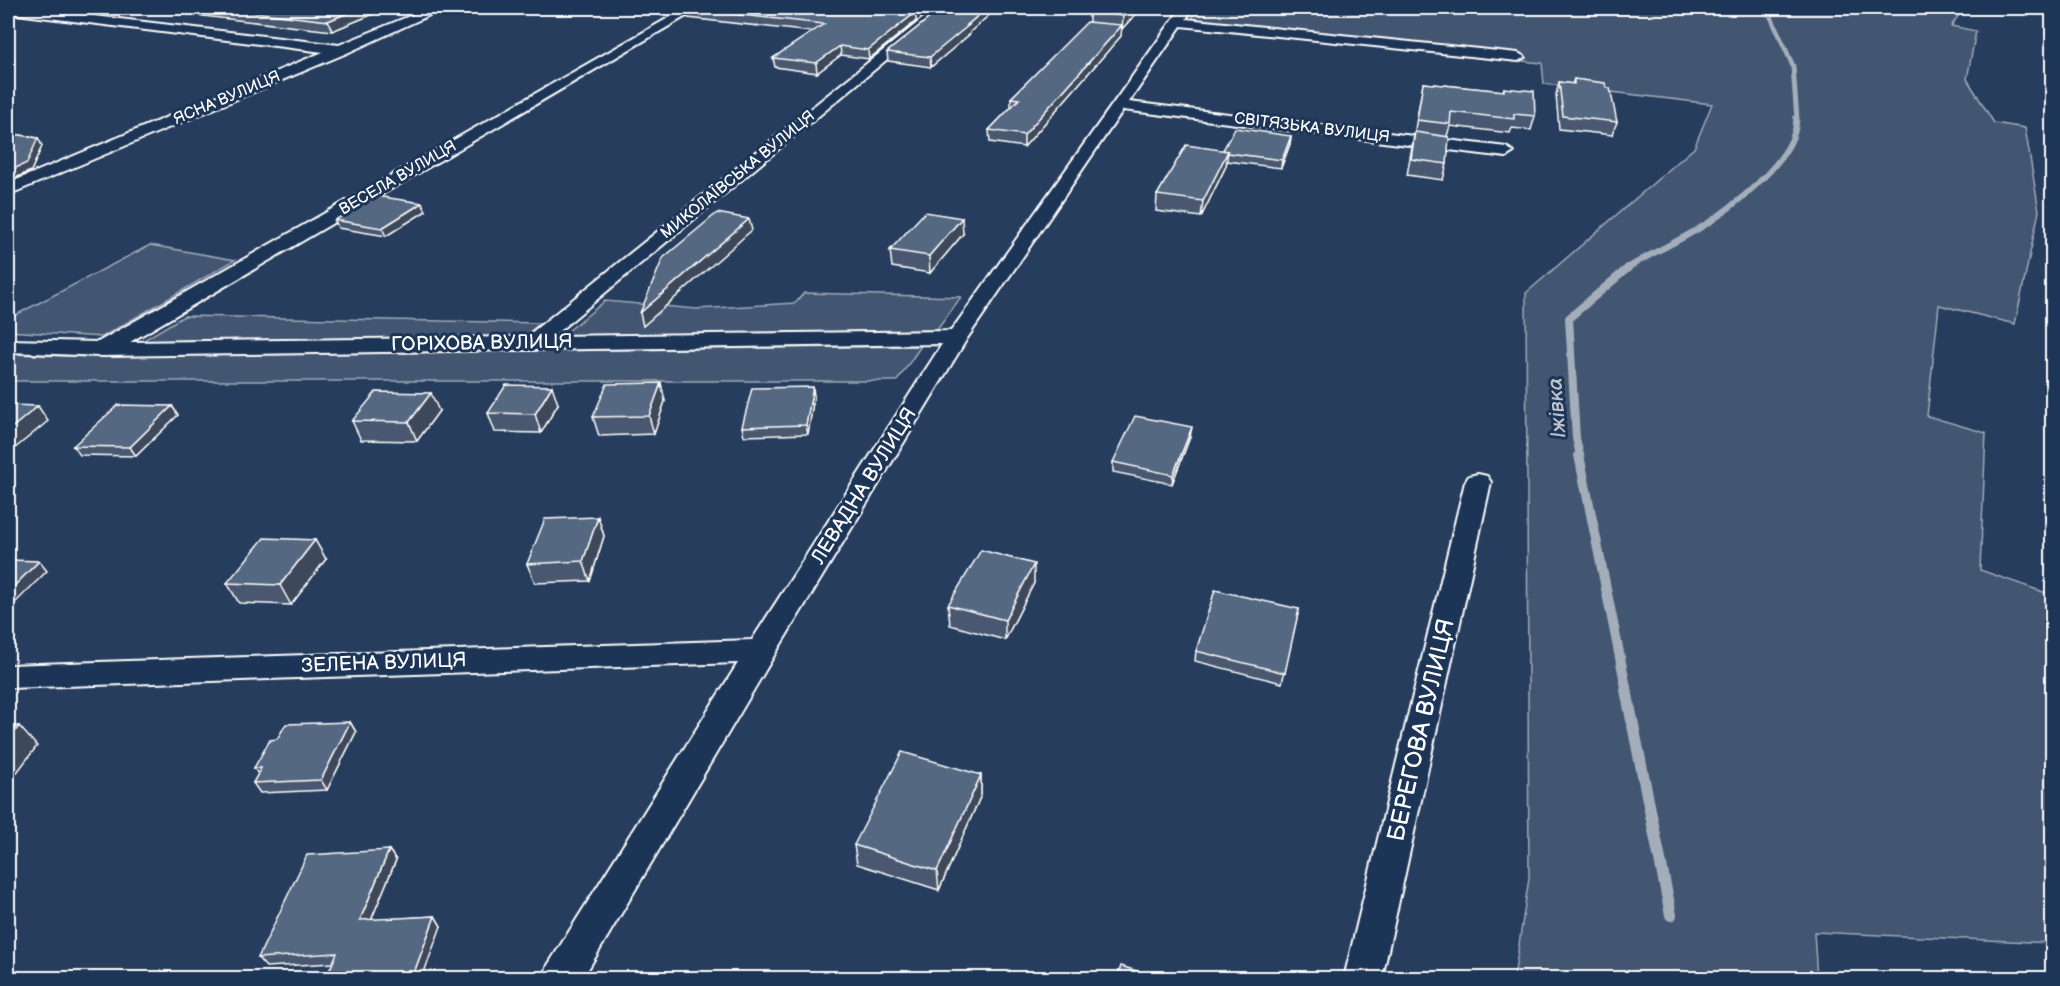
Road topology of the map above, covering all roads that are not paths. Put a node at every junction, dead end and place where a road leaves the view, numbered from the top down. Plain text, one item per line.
1 (439, 8) edge
2 (694, 8) edge
3 (8, 9) edge
4 (937, 12) edge
5 (908, 14) edge
6 (1181, 15) edge
7 (342, 50) junction
8 (1518, 57) dead end
9 (1118, 105) junction
10 (1506, 152) dead end
11 (15, 187) dead end
12 (957, 337) junction
13 (533, 342) junction
14 (8, 346) edge
15 (102, 349) junction
16 (1478, 482) dead end
17 (761, 651) junction
18 (8, 676) edge
19 (562, 978) edge
20 (1363, 978) edge

1 - 7 street, ЯСНА ВУЛИЦЯ
2 - 15 street, ВЕСЕЛА ВУЛИЦЯ
3 - 7 street
4 - 5 street
4 - 13 street, МИКОЛАЇВСЬКА ВУЛИЦЯ
6 - 8 street
6 - 9 street, ЛЕВАДНА ВУЛИЦЯ
7 - 11 street, ЯСНА ВУЛИЦЯ
9 - 10 street, СВІТЯЗЬКА ВУЛИЦЯ
9 - 12 street, ЛЕВАДНА ВУЛИЦЯ
12 - 13 street, ГОРІХОВА ВУЛИЦЯ
12 - 17 street, ЛЕВАДНА ВУЛИЦЯ
13 - 15 street, ГОРІХОВА ВУЛИЦЯ
14 - 15 street, ГОРІХОВА ВУЛИЦЯ
16 - 20 street, БЕРЕГОВА ВУЛИЦЯ
17 - 18 street, ЗЕЛЕНА ВУЛИЦЯ
17 - 19 street, ЛЕВАДНА ВУЛИЦЯ

